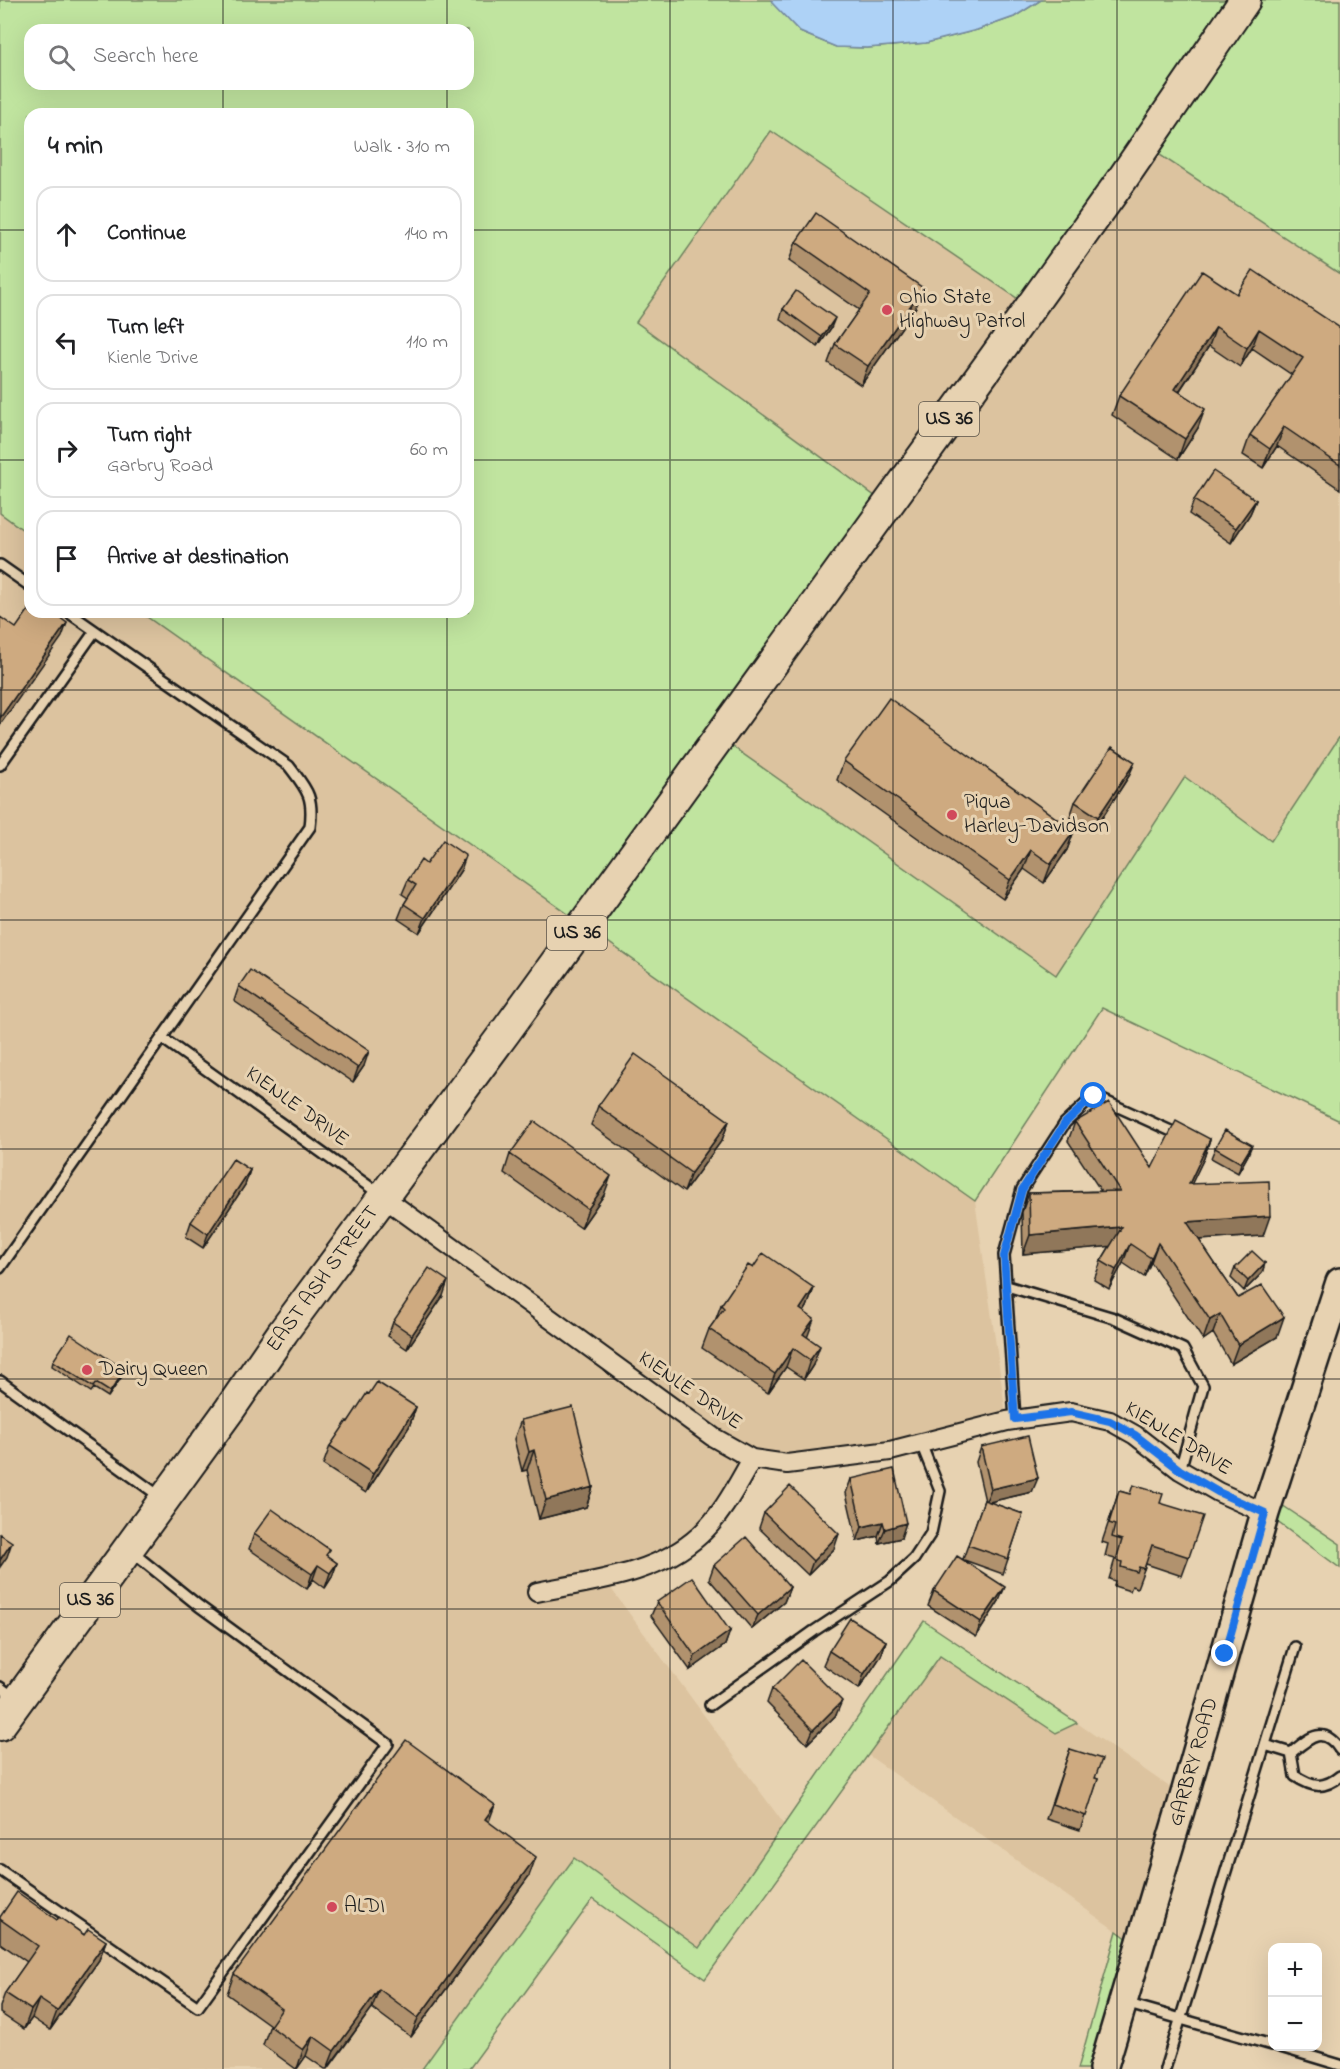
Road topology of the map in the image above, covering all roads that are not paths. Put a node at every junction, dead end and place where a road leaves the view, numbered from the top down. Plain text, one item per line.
1 (1245, 0) edge
2 (0, 565) edge
3 (24, 582) edge
4 (77, 618) edge
5 (95, 631) junction
6 (0, 765) edge
7 (162, 1038) junction
8 (1188, 1139) edge
9 (383, 1197) junction
10 (0, 1268) edge
11 (1340, 1282) edge
12 (1007, 1286) junction
13 (0, 1381) edge
14 (1015, 1419) junction
15 (920, 1442) junction
16 (752, 1459) junction
17 (1180, 1470) junction
18 (164, 1500) junction
19 (1265, 1513) junction
20 (127, 1549) junction
21 (537, 1592) dead end
22 (1295, 1647) dead end
23 (9, 1694) edge
24 (711, 1705) dead end
25 (0, 1725) edge
26 (1265, 1745) junction
27 (1340, 1750) edge
28 (1291, 1753) junction
29 (1340, 1776) edge
30 (0, 1870) edge
31 (1123, 2002) junction
32 (1180, 2019) junction
33 (1268, 2044) edge
34 (1294, 2051) edge
35 (1340, 2065) edge
36 (1102, 2069) edge
37 (1166, 2069) edge

1 - 9 main road, EAST ASH STREET / US 36
2 - 3 lane
4 - 5 lane
5 - 6 lane
5 - 7 lane
7 - 9 lane, KIENLE DRIVE
7 - 10 lane
8 - 12 lane
9 - 16 street, KIENLE DRIVE
9 - 18 main road, EAST ASH STREET / US 36
11 - 19 street, GARBRY ROAD
12 - 14 lane
12 - 17 lane
13 - 18 lane
14 - 15 street, KIENLE DRIVE
14 - 17 street, KIENLE DRIVE
15 - 16 street, KIENLE DRIVE
15 - 24 lane
16 - 21 street
17 - 19 street, KIENLE DRIVE
18 - 20 main road, EAST ASH STREET / US 36
19 - 31 street, GARBRY ROAD
20 - 23 main road, EAST ASH STREET / US 36
20 - 30 lane
22 - 26 lane
23 - 25 main road, EAST ASH STREET / US 36
26 - 28 lane
26 - 32 lane
27 - 28 lane
28 - 29 lane
31 - 32 lane
31 - 36 street, GARBRY ROAD
32 - 33 lane
32 - 37 lane
34 - 35 lane

